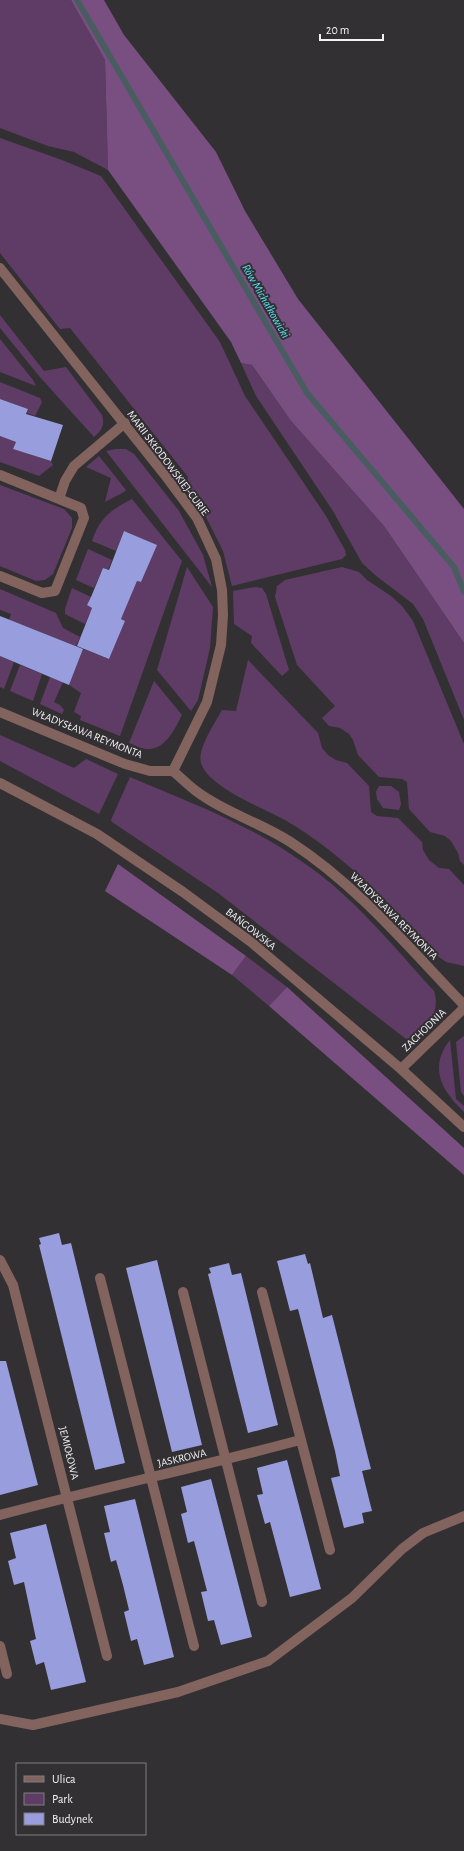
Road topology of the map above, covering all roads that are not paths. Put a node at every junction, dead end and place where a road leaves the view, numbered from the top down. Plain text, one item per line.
1 (0, 268) edge
2 (125, 423) junction
3 (0, 476) edge
4 (59, 498) junction
5 (0, 576) edge
6 (0, 712) edge
7 (173, 771) junction
8 (0, 783) edge
9 (464, 1007) edge
10 (401, 1069) junction
11 (464, 1127) edge
12 (0, 1260) edge
13 (100, 1278) dead end
14 (183, 1292) dead end
15 (262, 1292) dead end
16 (300, 1440) junction
17 (227, 1460) junction
18 (151, 1478) junction
19 (68, 1496) junction
20 (0, 1515) edge
21 (464, 1516) edge
22 (330, 1550) dead end
23 (262, 1602) dead end
24 (0, 1646) edge
25 (194, 1646) dead end
26 (107, 1656) dead end
27 (7, 1674) dead end
28 (0, 1719) edge

1 - 2 street, MARII SKŁODOWSKIEJ-CURIE
2 - 4 street
2 - 7 street, MARII SKŁODOWSKIEJ-CURIE
3 - 4 street
4 - 5 street
6 - 7 street, WŁADYSŁAWA REYMONTA
7 - 9 street, WŁADYSŁAWA REYMONTA
8 - 10 street, BAŃGOWSKA
9 - 10 street, ZACHODNIA
10 - 11 street, BAŃGOWSKA
12 - 19 street, JEMIOŁOWA
13 - 18 street
14 - 17 street
15 - 16 street
16 - 17 street, JASKROWA
16 - 22 street
17 - 18 street, JASKROWA
17 - 23 street
18 - 19 street, JASKROWA
18 - 25 street
19 - 20 street, JASKROWA
19 - 26 street, JEMIOŁOWA
21 - 28 street
24 - 27 street

